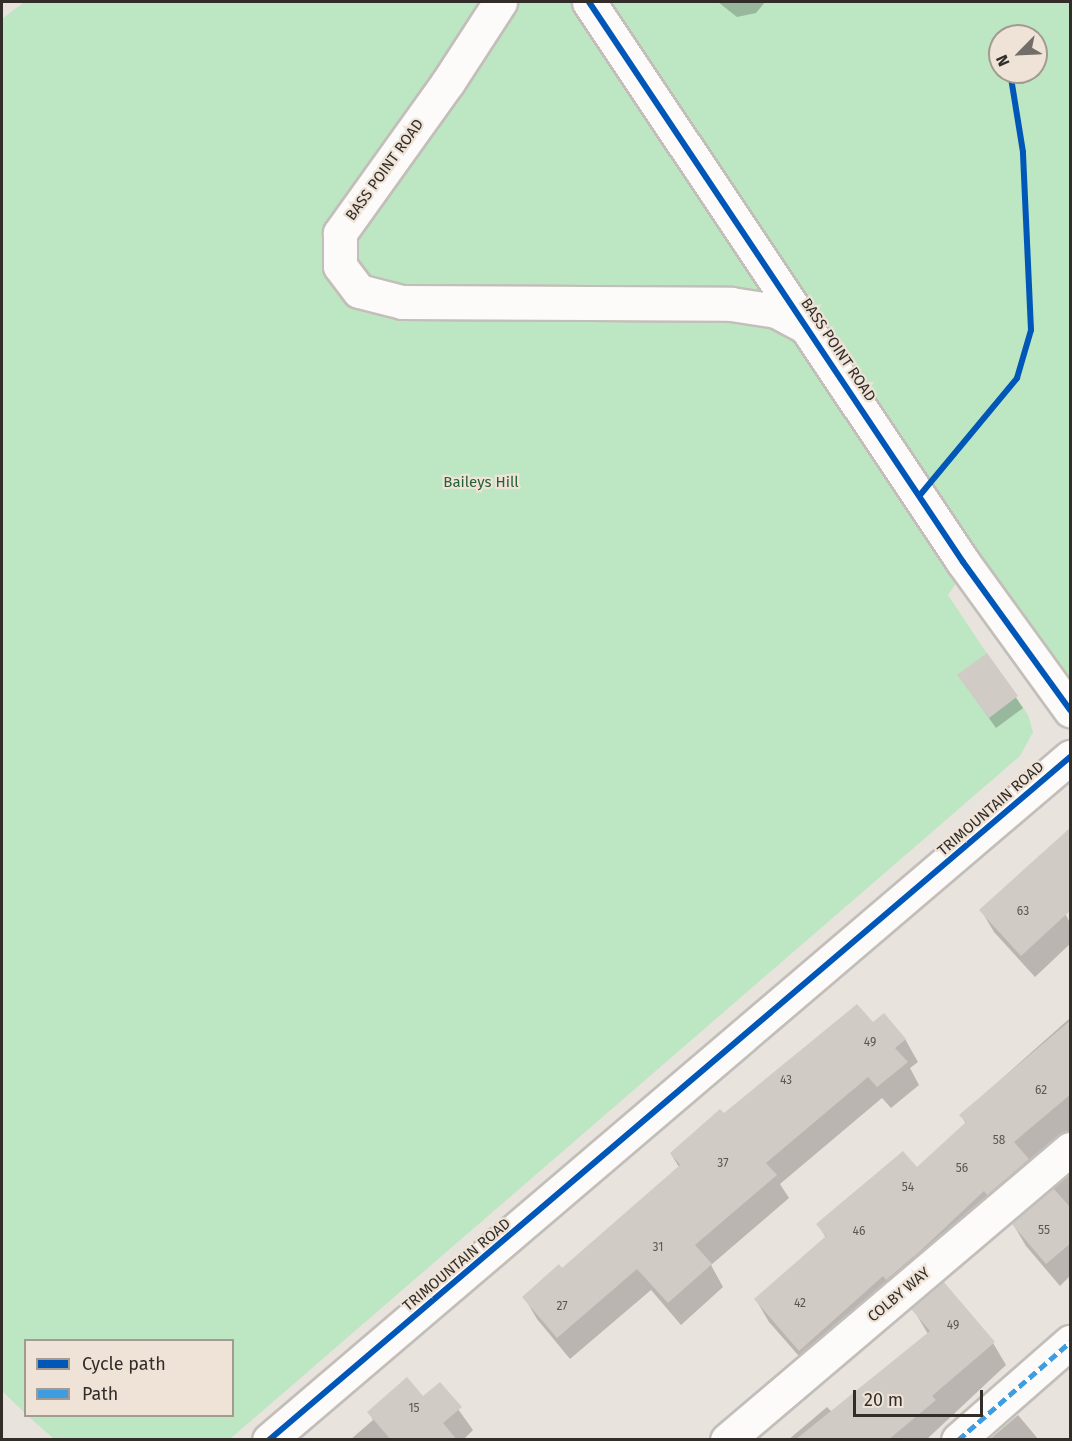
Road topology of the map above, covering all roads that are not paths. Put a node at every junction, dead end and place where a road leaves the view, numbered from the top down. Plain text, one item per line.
1 (500, 2) edge
2 (589, 2) edge
3 (810, 329) junction
4 (1071, 711) edge
5 (1071, 757) edge
6 (1071, 1149) edge
7 (1071, 1342) edge
8 (269, 1440) edge
9 (727, 1440) edge
10 (958, 1440) edge

1 - 3 street, BASS POINT ROAD
2 - 3 street, BASS POINT ROAD
3 - 4 street, BASS POINT ROAD
5 - 8 street, TRIMOUNTAIN ROAD
6 - 9 street, COLBY WAY
7 - 10 street

